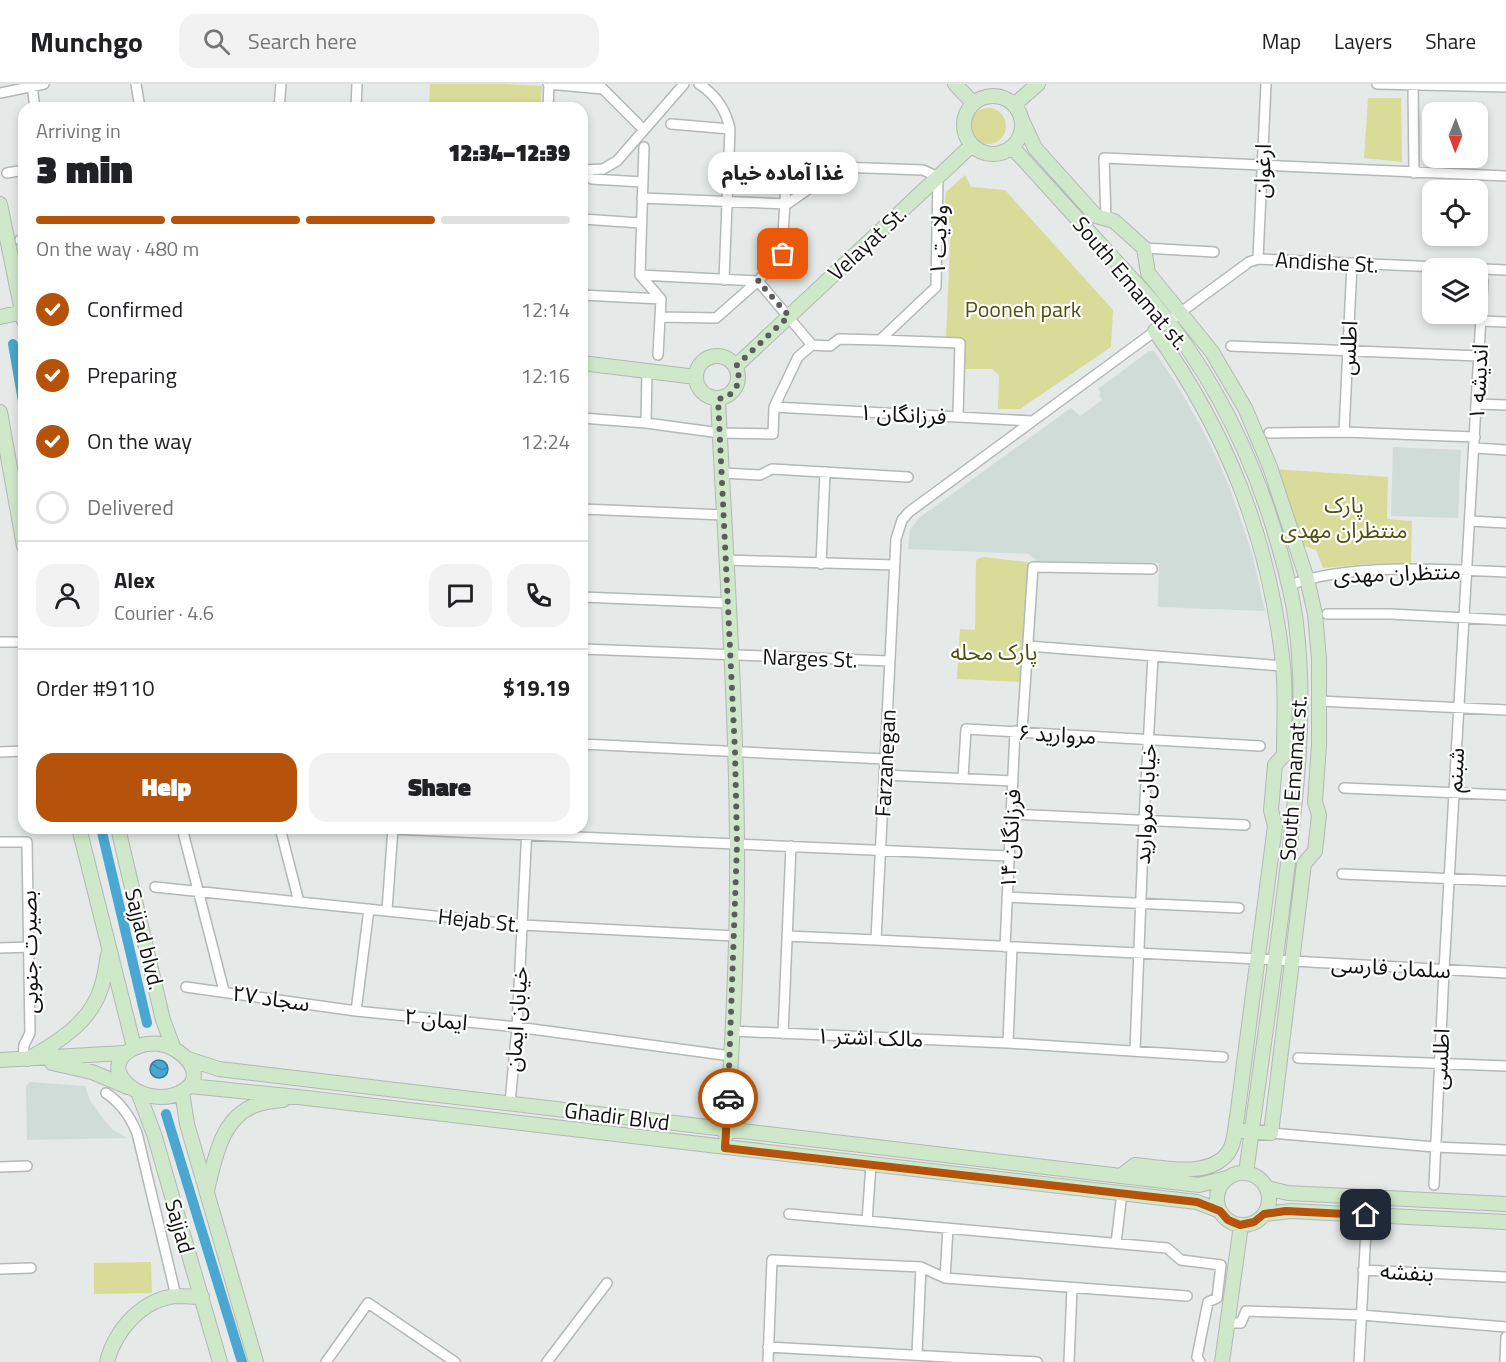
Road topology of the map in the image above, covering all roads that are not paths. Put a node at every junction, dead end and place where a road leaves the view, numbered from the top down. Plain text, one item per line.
1 (44, 84) edge
2 (136, 84) edge
3 (281, 84) edge
4 (357, 84) edge
5 (549, 84) edge
6 (559, 84) edge
7 (684, 84) edge
8 (699, 84) edge
9 (1038, 84) edge
10 (1266, 84) edge
11 (1377, 84) edge
12 (1413, 84) edge
13 (32, 86) junction
14 (600, 86) edge
15 (1506, 87) edge
16 (964, 91) edge
17 (0, 93) edge
18 (34, 102) edge
19 (139, 102) edge
20 (280, 102) edge
21 (356, 102) edge
22 (548, 102) edge
23 (1014, 105) junction
24 (1022, 120) junction
25 (670, 124) dead end
26 (730, 129) junction
27 (644, 130) junction
28 (972, 146) junction
29 (644, 147) dead end
30 (1012, 147) junction
31 (729, 163) junction
32 (1263, 164) junction
33 (787, 165) junction
34 (840, 168) junction
35 (18, 171) edge
36 (588, 171) edge
37 (7, 172) dead end
38 (1414, 173) junction
39 (588, 176) edge
40 (1506, 176) edge
41 (938, 177) junction
42 (642, 183) junction
43 (642, 198) junction
44 (728, 202) junction
45 (0, 204) edge
46 (787, 204) junction
47 (588, 219) edge
48 (1106, 219) junction
49 (641, 223) junction
50 (1144, 248) junction
51 (1214, 252) dead end
52 (1258, 259) junction
53 (1352, 263) junction
54 (1506, 270) edge
55 (640, 274) junction
56 (724, 280) junction
57 (758, 281) junction
58 (18, 291) edge
59 (588, 295) edge
60 (661, 299) junction
61 (0, 309) edge
62 (1180, 312) junction
63 (18, 314) edge
64 (18, 315) edge
65 (789, 316) junction
66 (0, 317) edge
67 (660, 317) junction
68 (1168, 321) junction
69 (1488, 321) edge
70 (1506, 322) edge
71 (1482, 324) edge
72 (1155, 331) junction
73 (879, 340) junction
74 (812, 345) junction
75 (1231, 346) dead end
76 (1348, 350) junction
77 (658, 355) dead end
78 (1479, 356) junction
79 (588, 364) edge
80 (736, 366) junction
81 (647, 372) junction
82 (696, 377) junction
83 (718, 399) junction
84 (1477, 404) junction
85 (1506, 405) edge
86 (774, 407) junction
87 (0, 412) edge
88 (958, 416) junction
89 (588, 418) edge
90 (1032, 422) junction
91 (646, 423) junction
92 (1344, 432) junction
93 (720, 433) junction
94 (1269, 433) dead end
95 (1475, 437) junction
96 (1475, 448) junction
97 (1506, 450) edge
98 (825, 472) junction
99 (722, 474) junction
100 (908, 477) dead end
101 (588, 509) edge
102 (18, 512) edge
103 (723, 515) junction
104 (1470, 521) junction
105 (1506, 523) edge
106 (726, 560) junction
107 (821, 564) junction
108 (894, 566) junction
109 (1152, 569) dead end
110 (1466, 570) junction
111 (1506, 572) edge
112 (1307, 579) junction
113 (1290, 585) junction
114 (588, 597) edge
115 (1293, 601) junction
116 (1275, 602) junction
117 (728, 603) junction
118 (1327, 614) dead end
119 (1464, 617) junction
120 (1506, 620) edge
121 (0, 642) edge
122 (16, 642) dead end
123 (1029, 646) junction
124 (588, 649) edge
125 (730, 655) junction
126 (1153, 656) junction
127 (890, 661) junction
128 (1283, 666) junction
129 (1319, 701) junction
130 (1459, 708) junction
131 (1506, 710) edge
132 (1018, 731) junction
133 (1148, 739) junction
134 (588, 744) edge
135 (1260, 746) dead end
136 (18, 751) edge
137 (0, 752) edge
138 (735, 752) junction
139 (885, 759) junction
140 (884, 775) junction
141 (963, 778) junction
142 (1013, 781) junction
143 (1344, 788) dead end
144 (1274, 789) junction
145 (1297, 791) junction
146 (1454, 793) junction
147 (1506, 795) edge
148 (1011, 814) junction
149 (1144, 820) junction
150 (1245, 825) dead end
151 (1292, 831) junction
152 (1317, 833) junction
153 (80, 834) edge
154 (119, 834) edge
155 (184, 834) edge
156 (282, 834) edge
157 (393, 834) edge
158 (527, 834) edge
159 (554, 834) edge
160 (0, 842) edge
161 (737, 844) junction
162 (791, 846) junction
163 (880, 849) junction
164 (1009, 856) junction
165 (1342, 874) dead end
166 (1449, 878) junction
167 (1506, 881) edge
168 (155, 887) dead end
169 (198, 891) junction
170 (1007, 897) junction
171 (299, 902) junction
172 (1141, 904) junction
173 (1239, 908) dead end
174 (369, 909) junction
175 (387, 910) junction
176 (522, 925) junction
177 (735, 936) junction
178 (787, 936) junction
179 (876, 940) junction
180 (30, 947) junction
181 (1009, 947) junction
182 (0, 948) edge
183 (109, 952) junction
184 (1138, 952) junction
185 (1258, 958) junction
186 (1275, 960) junction
187 (1293, 962) junction
188 (1444, 970) junction
189 (1506, 974) edge
190 (186, 987) dead end
191 (224, 992) junction
192 (356, 1011) junction
193 (517, 1027) junction
194 (732, 1031) junction
195 (783, 1034) junction
196 (1008, 1043) junction
197 (174, 1049) junction
198 (129, 1050) junction
199 (1135, 1051) junction
200 (731, 1056) junction
201 (1223, 1057) dead end
202 (1298, 1058) dead end
203 (188, 1059) junction
204 (0, 1060) edge
205 (25, 1060) junction
206 (1440, 1064) junction
207 (1506, 1066) edge
208 (186, 1089) junction
209 (134, 1090) junction
210 (106, 1093) dead end
211 (298, 1097) junction
212 (510, 1103) junction
213 (727, 1129) junction
214 (1235, 1130) junction
215 (1252, 1131) junction
216 (1271, 1133) junction
217 (1436, 1147) junction
218 (725, 1148) junction
219 (1506, 1150) edge
220 (872, 1165) junction
221 (27, 1166) dead end
222 (0, 1167) edge
223 (1246, 1173) junction
224 (1121, 1176) junction
225 (1227, 1178) junction
226 (1434, 1185) dead end
227 (1267, 1188) junction
228 (207, 1192) junction
229 (1122, 1193) junction
230 (1506, 1204) edge
231 (1220, 1211) junction
232 (789, 1214) dead end
233 (1264, 1214) junction
234 (867, 1221) junction
235 (1506, 1222) edge
236 (1240, 1225) junction
237 (948, 1228) junction
238 (1366, 1229) dead end
239 (1116, 1243) junction
240 (921, 1267) junction
241 (31, 1268) dead end
242 (0, 1269) edge
243 (1363, 1270) junction
244 (1506, 1276) edge
245 (945, 1278) junction
246 (607, 1283) dead end
247 (1072, 1288) junction
248 (176, 1296) junction
249 (1187, 1296) dead end
250 (202, 1297) junction
251 (1361, 1315) junction
252 (1228, 1323) junction
253 (1506, 1327) edge
254 (1506, 1336) edge
255 (768, 1347) junction
256 (917, 1354) junction
257 (886, 1357) edge
258 (106, 1362) edge
259 (220, 1362) edge
260 (256, 1362) edge
261 (326, 1362) edge
262 (455, 1362) edge
263 (547, 1362) edge
264 (768, 1362) edge
265 (1036, 1362) edge
266 (1069, 1362) edge
267 (1200, 1362) edge
268 (1222, 1362) edge
269 (1359, 1362) edge
270 (1505, 1362) edge

1 - 13 street
2 - 19 street
3 - 20 street
4 - 21 street
5 - 6 street
5 - 22 street
6 - 14 street
7 - 27 street
8 - 26 street
9 - 23 main road
10 - 32 street, ارغوان
11 - 12 street
12 - 15 street
12 - 38 street
13 - 17 street
13 - 18 street
14 - 27 street
16 - 23 main road
16 - 28 main road
23 - 24 main road
24 - 30 main road
24 - 48 main road
25 - 26 street
26 - 31 street
27 - 36 street
28 - 30 main road
28 - 41 main road, Velayat St.
29 - 42 street
30 - 68 main road, South Emamat st.
31 - 33 street
31 - 44 street
32 - 38 street
32 - 48 street
32 - 52 street, ارغوان
33 - 34 street
33 - 46 street
34 - 41 street
34 - 46 street
35 - 37 street
38 - 40 street
39 - 42 street
41 - 65 main road, Velayat St.
41 - 73 street, ولایت ۱
42 - 43 street
43 - 44 street
43 - 49 street
44 - 46 street
44 - 56 street
45 - 58 main road
46 - 57 street
47 - 49 street
48 - 50 main road
49 - 55 street
50 - 51 street
50 - 62 main road
52 - 53 street, Andishe St.
52 - 62 street, Andishe St.
53 - 54 street, Andishe St.
53 - 76 street, اطلس
55 - 56 street
55 - 60 street
56 - 57 street
57 - 65 street
57 - 67 street
59 - 60 street
60 - 67 street
61 - 63 main road
62 - 68 street, Andishe St.
62 - 112 main road
64 - 66 main road
65 - 74 street
65 - 80 main road, Velayat St.
67 - 77 street
68 - 72 street, Farzanegan
68 - 113 main road, South Emamat st.
69 - 70 street
71 - 78 street, اندیشه ۱
72 - 90 street, Farzanegan
72 - 116 main road
73 - 74 street
73 - 88 street
74 - 86 street
75 - 76 street
76 - 78 street
76 - 92 street, اطلس
78 - 84 street, اندیشه ۱
79 - 81 main road
80 - 82 main road
80 - 83 main road
81 - 82 main road
81 - 91 street
82 - 83 main road
83 - 93 main road
84 - 85 street
84 - 95 street, اندیشه ۱
86 - 88 street, فرزانگان ۱
86 - 93 street
87 - 102 main road
88 - 90 street, فرزانگان ۱
89 - 91 street
90 - 108 street, Farzanegan
91 - 93 street
92 - 94 street
92 - 95 street
93 - 99 main road
95 - 96 street, اندیشه ۱
96 - 97 street
96 - 104 street, اندیشه ۱
98 - 99 street
98 - 100 street
98 - 107 street
99 - 103 main road
101 - 103 street
103 - 106 main road
104 - 105 street
104 - 110 street, شبنم
106 - 107 street
106 - 117 main road
107 - 108 street
108 - 127 street, Farzanegan
109 - 123 street, فرزانگان ۱۴
110 - 111 street, منتظران مهدی
110 - 112 street, منتظران مهدی
110 - 119 street, شبنم
112 - 113 street, منتظران مهدی
112 - 129 main road
113 - 115 main road, South Emamat st.
114 - 117 street
115 - 116 main road
115 - 145 main road, South Emamat st.
116 - 128 main road
117 - 125 main road
118 - 119 street
119 - 120 street
119 - 130 street, شبنم
121 - 122 street
123 - 126 street
123 - 132 street, فرزانگان ۱۴
124 - 125 street, Narges St.
125 - 127 street, Narges St.
125 - 138 main road
126 - 128 street
126 - 133 street, خیابان مروارید
127 - 139 street, Farzanegan
128 - 144 main road
129 - 130 street
129 - 152 main road
130 - 131 street
130 - 146 street, شبنم
132 - 133 street, مروارید ۶
132 - 141 street, مروارید ۶
132 - 142 street, فرزانگان ۱۴
133 - 135 street, مروارید ۶
133 - 149 street, خیابان مروارید
134 - 138 street
136 - 137 street
138 - 139 street
138 - 161 main road
139 - 140 street, Farzanegan
140 - 141 street
140 - 163 street, Farzanegan
141 - 142 street
142 - 148 street, فرزانگان ۱۴
143 - 146 street
144 - 145 main road
144 - 185 main road
145 - 151 main road, South Emamat st.
146 - 147 street
146 - 166 street, شبنم
148 - 149 street
148 - 164 street, فرزانگان ۱۴
149 - 150 street
149 - 172 street, خیابان مروارید
151 - 152 main road
151 - 186 main road, South Emamat st.
152 - 187 main road
153 - 183 main road, Sajjad blvd.
154 - 197 main road, Sajjad blvd.
155 - 169 street
156 - 171 street
157 - 175 street
158 - 176 street, خیابان ایمان
159 - 161 street
160 - 180 street, بصیرت جنوبی
161 - 162 street
161 - 177 main road
162 - 163 street
162 - 178 street
163 - 164 street
163 - 179 street, Farzanegan
164 - 170 street, فرزانگان ۱۴
165 - 166 street
166 - 167 street
166 - 188 street, شبنم
168 - 169 street, Hejab St.
169 - 171 street, Hejab St.
169 - 191 street
170 - 172 street
170 - 181 street, فرزانگان ۱۴
171 - 174 street, Hejab St.
172 - 173 street
172 - 184 street, خیابان مروارید
174 - 175 street, Hejab St.
174 - 192 street
175 - 176 street, Hejab St.
176 - 177 street, Hejab St.
176 - 193 street, خیابان ایمان
177 - 194 main road
178 - 179 street
178 - 195 street
179 - 181 street
180 - 182 street
180 - 205 street, بصیرت جنوبی
181 - 184 street
181 - 196 street, فرزانگان ۱۴
183 - 198 main road, Sajjad blvd.
183 - 205 main road
184 - 185 street
184 - 199 street, خیابان مروارید
185 - 186 street
185 - 214 main road
186 - 187 street, سلمان فارسی
186 - 215 main road, South Emamat st.
187 - 188 street, سلمان فارسی
187 - 216 main road
188 - 189 street, سلمان فارسی
188 - 206 street, اطلسی
190 - 191 street, سجاد ۲۷
191 - 192 street, سجاد ۲۷
192 - 193 street, ایمان ۲
193 - 200 street, ایمان ۲
193 - 212 street, خیابان ایمان
194 - 195 street, مالک اشتر ۱
194 - 200 main road
195 - 196 street, مالک اشتر ۱
196 - 199 street, مالک اشتر ۱
197 - 198 main road
197 - 203 main road
198 - 205 main road
198 - 209 main road
199 - 201 street, مالک اشتر ۱
200 - 213 main road
202 - 206 street
203 - 208 main road
203 - 212 main road, Ghadir Blvd
204 - 205 main road
205 - 209 main road
206 - 207 street
206 - 217 street, اطلسی
208 - 209 main road
208 - 211 main road, Ghadir Blvd
208 - 228 main road, Sajjad
209 - 250 main road, Sajjad
210 - 248 street
211 - 218 main road, Ghadir Blvd
211 - 228 main road
212 - 213 main road, Ghadir Blvd
213 - 218 main road
213 - 224 main road, Ghadir Blvd
214 - 215 main road
214 - 224 main road
215 - 216 main road
215 - 223 main road, South Emamat st.
216 - 217 street
217 - 219 street
217 - 226 street, اطلسی
218 - 220 main road, Ghadir Blvd
220 - 229 main road, Ghadir Blvd
220 - 234 street
221 - 222 street
223 - 225 main road
223 - 227 main road
224 - 225 main road, Ghadir Blvd
225 - 231 main road
227 - 230 main road
227 - 233 main road
228 - 260 main road, Sajjad
229 - 231 main road, Ghadir Blvd
229 - 239 street
231 - 236 main road
232 - 234 street
233 - 235 main road
233 - 236 main road
234 - 237 street
236 - 252 main road
237 - 239 street
237 - 245 street
238 - 243 street
239 - 267 street
240 - 245 street
240 - 255 street
240 - 256 street
241 - 242 street
243 - 244 street, بنفشه
243 - 251 street, بنفشه
245 - 247 street
246 - 263 street
247 - 249 street
247 - 266 street
248 - 250 main road
248 - 258 main road
250 - 259 main road, Sajjad
251 - 252 street
251 - 253 street
251 - 269 street, بنفشه
252 - 268 main road
254 - 270 street
255 - 257 street
255 - 264 street
256 - 257 street
256 - 265 street
261 - 262 street

